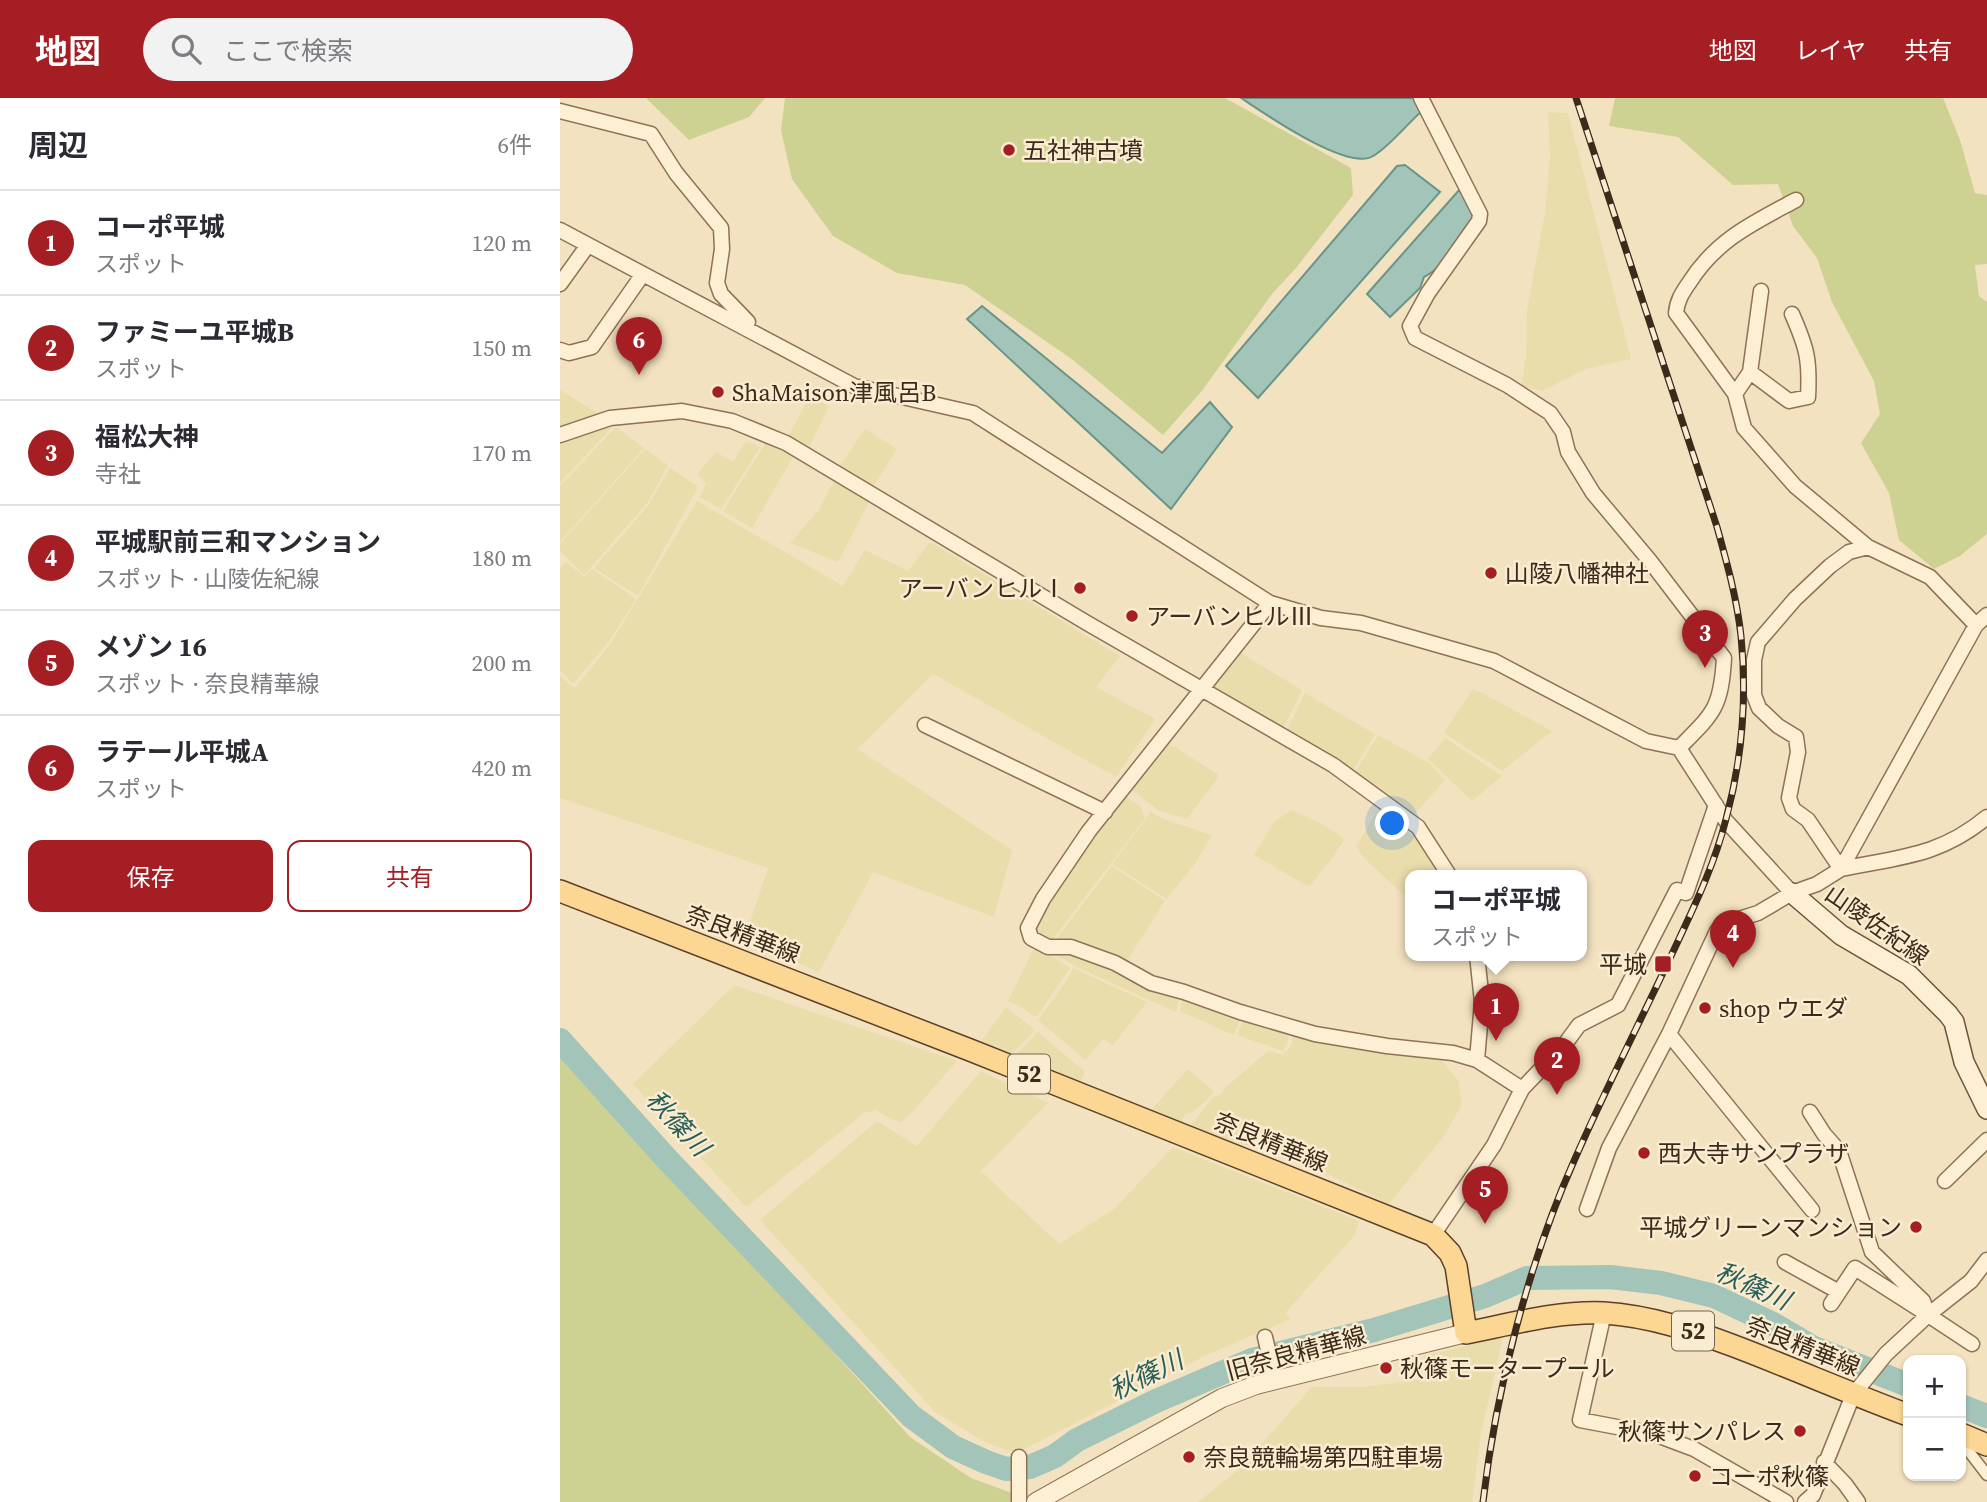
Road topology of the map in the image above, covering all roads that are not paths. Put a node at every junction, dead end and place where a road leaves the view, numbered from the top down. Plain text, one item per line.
1 (1421, 98) edge
2 (560, 111) edge
3 (1796, 200) dead end
4 (560, 230) edge
5 (588, 245) junction
6 (643, 274) junction
7 (560, 285) edge
8 (1761, 291) dead end
9 (1792, 314) dead end
10 (743, 327) junction
11 (560, 350) edge
12 (1750, 372) junction
13 (1735, 394) junction
14 (560, 435) edge
15 (1868, 547) junction
16 (1270, 603) junction
17 (1981, 620) edge
18 (1202, 688) junction
19 (925, 725) dead end
20 (1679, 748) junction
21 (1716, 805) junction
22 (1105, 812) junction
23 (1987, 817) edge
24 (1840, 869) junction
25 (1446, 870) edge
26 (560, 891) edge
27 (1792, 893) junction
28 (1478, 961) edge
29 (1669, 1034) junction
30 (1477, 1060) junction
31 (1522, 1089) junction
32 (1987, 1109) edge
33 (1810, 1112) dead end
34 (1987, 1140) edge
35 (1945, 1181) dead end
36 (1587, 1209) dead end
37 (1812, 1210) dead end
38 (1433, 1235) junction
39 (1987, 1260) edge
40 (1785, 1262) dead end
41 (1604, 1313) junction
42 (1928, 1315) junction
43 (1465, 1327) junction
44 (1265, 1337) dead end
45 (1972, 1344) dead end
46 (1275, 1380) junction
47 (1856, 1392) junction
48 (1903, 1413) edge
49 (1966, 1436) edge
50 (1987, 1445) edge
51 (1966, 1448) edge
52 (1020, 1457) dead end
53 (1824, 1462) junction
54 (1987, 1475) edge
55 (1019, 1502) edge
56 (1036, 1502) edge
57 (1786, 1502) edge
58 (1805, 1502) edge
59 (1858, 1502) edge

1 - 20 street
2 - 10 street
3 - 13 street
4 - 5 street
5 - 6 street
5 - 7 street
6 - 10 street
6 - 11 street
8 - 12 street
9 - 12 street
10 - 16 street
12 - 13 street
13 - 15 street
14 - 18 street
15 - 17 street
15 - 24 street
16 - 18 street
16 - 20 street
17 - 24 street
18 - 22 street
18 - 25 street
19 - 22 street
20 - 21 street
21 - 27 street
21 - 31 street
22 - 30 street
23 - 24 street
24 - 27 street
26 - 38 main road, 奈良精華線 / 52
27 - 29 street
27 - 32 main road, 山陵佐紀線
28 - 30 street
29 - 36 street
29 - 37 street
30 - 31 street
31 - 38 street
33 - 42 street
34 - 35 street
38 - 43 main road
39 - 42 street
40 - 42 street
41 - 43 main road, 奈良精華線 / 52
41 - 47 main road, 奈良精華線 / 52
41 - 57 street
42 - 45 street
42 - 47 street
43 - 46 street, 旧奈良精華線 / 52
44 - 46 street
46 - 56 street, 旧奈良精華線 / 52
47 - 48 main road, 奈良精華線 / 52
47 - 53 street
49 - 50 main road
51 - 54 street
52 - 55 street
53 - 58 street
53 - 59 street

